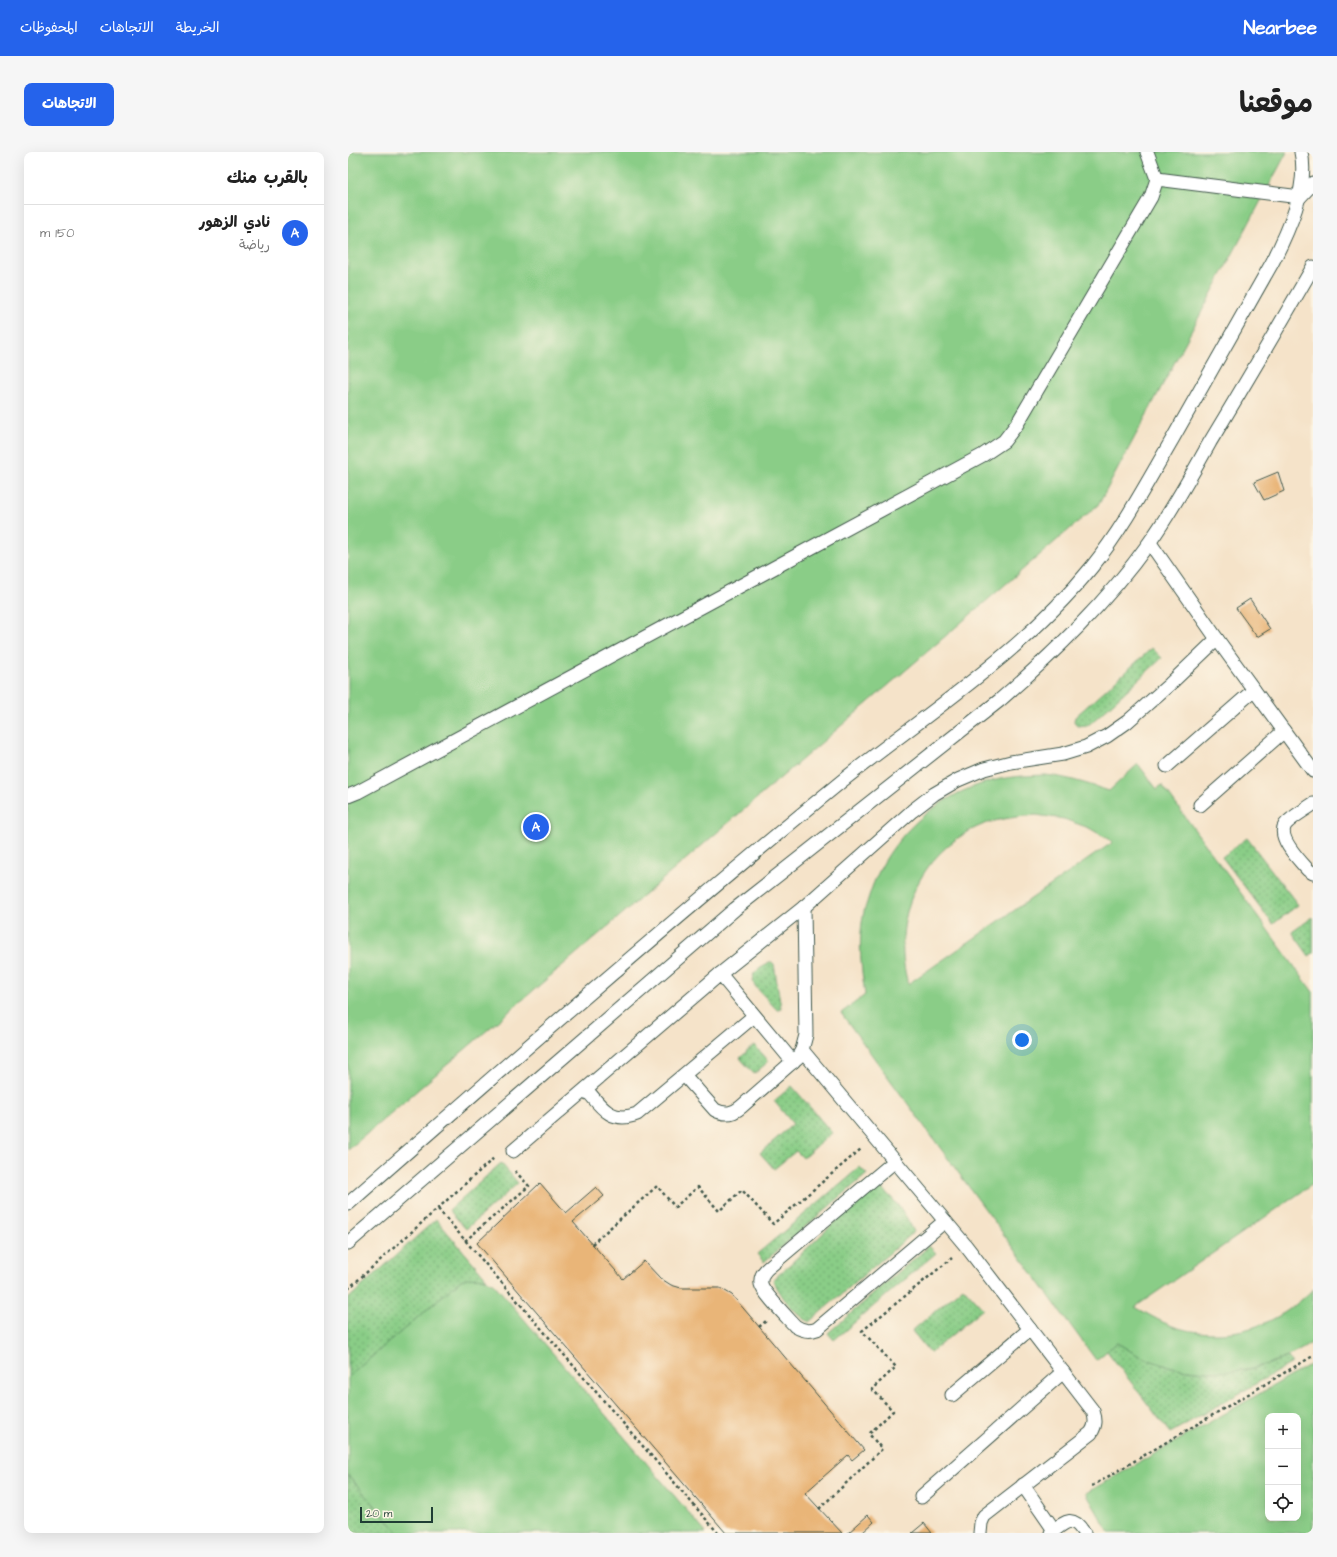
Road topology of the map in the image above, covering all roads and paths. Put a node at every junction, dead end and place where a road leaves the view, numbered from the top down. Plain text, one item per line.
1 (1147, 152) edge
2 (1301, 152) edge
3 (1157, 179) junction
4 (1313, 183) edge
5 (1300, 197) junction
6 (1313, 267) edge
7 (1150, 543) junction
8 (1217, 639) junction
9 (1254, 690) junction
10 (1284, 731) junction
11 (1167, 766) dead end
12 (1313, 771) edge
13 (348, 796) edge
14 (1313, 804) edge
15 (1200, 805) dead end
16 (1313, 873) edge
17 (804, 907) junction
18 (720, 974) junction
19 (754, 1016) junction
20 (802, 1050) junction
21 (793, 1062) junction
22 (684, 1075) junction
23 (586, 1089) junction
24 (513, 1152) dead end
25 (499, 1154) dead end
26 (852, 1157) dead end
27 (895, 1161) junction
28 (509, 1165) dead end
29 (348, 1204) edge
30 (438, 1209) junction
31 (945, 1221) junction
32 (465, 1240) junction
33 (348, 1243) edge
34 (592, 1244) dead end
35 (946, 1263) dead end
36 (348, 1289) edge
37 (763, 1323) dead end
38 (759, 1327) dead end
39 (1030, 1329) junction
40 (1313, 1356) edge
41 (1063, 1372) junction
42 (952, 1395) dead end
43 (1023, 1485) junction
44 (1092, 1486) dead end
45 (921, 1497) dead end
46 (819, 1509) dead end
47 (1052, 1532) edge
48 (718, 1533) edge
49 (980, 1533) edge
50 (1084, 1533) edge

1 - 3 lane
2 - 5 lane
3 - 5 lane
3 - 13 lane
4 - 5 lane
5 - 29 lane
6 - 7 lane
7 - 8 lane
7 - 33 lane
8 - 9 lane
8 - 17 lane
9 - 10 lane
9 - 11 lane
10 - 12 lane
10 - 15 lane
14 - 16 lane
17 - 18 lane
17 - 20 lane
18 - 19 lane
18 - 23 lane
19 - 21 lane
19 - 22 lane
20 - 21 lane
20 - 27 lane
21 - 22 lane
22 - 23 lane
23 - 24 lane
25 - 30 path
26 - 34 path
27 - 31 lane
27 - 31 lane
28 - 32 path
30 - 32 path
30 - 36 path
31 - 39 lane
32 - 48 path
35 - 46 path
37 - 38 path
39 - 41 lane
39 - 42 lane
40 - 44 path
41 - 43 lane
41 - 45 lane
43 - 47 lane
43 - 49 lane
47 - 50 lane

